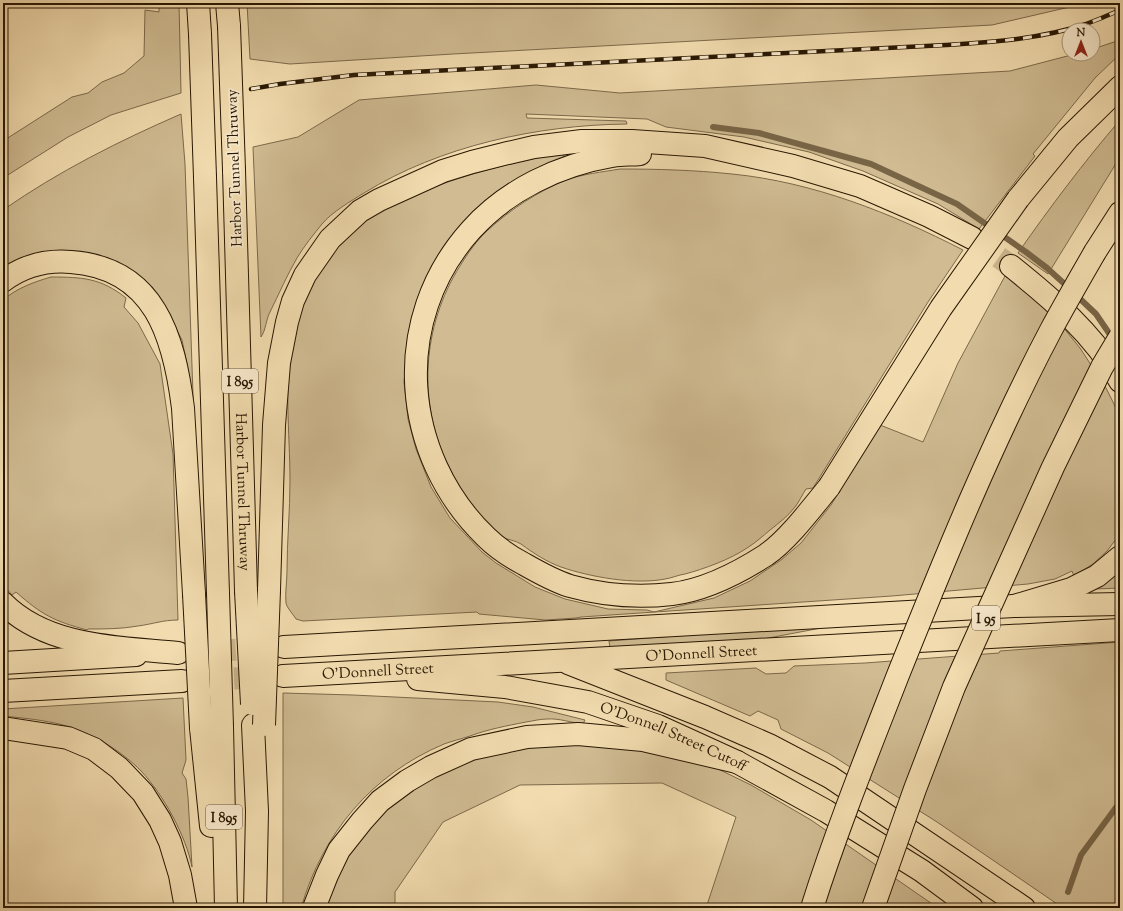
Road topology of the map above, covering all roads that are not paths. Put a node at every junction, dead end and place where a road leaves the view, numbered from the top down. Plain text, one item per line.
1 (198, 3) edge
2 (227, 3) edge
3 (1120, 87) edge
4 (732, 153) junction
5 (1120, 213) edge
6 (972, 238) tunnel mouth
7 (1011, 266) tunnel mouth
8 (3, 281) edge
9 (1120, 337) edge
10 (1120, 381) edge
11 (1120, 557) edge
12 (3, 603) edge
13 (1120, 604) edge
14 (1014, 606) junction
15 (1120, 630) edge
16 (498, 635) junction
17 (284, 647) tunnel mouth
18 (3, 650) edge
19 (60, 660) junction
20 (561, 660) junction
21 (3, 663) edge
22 (337, 672) junction
23 (283, 676) tunnel mouth
24 (182, 681) tunnel mouth
25 (3, 691) edge
26 (259, 725) junction
27 (212, 727) junction
28 (3, 728) edge
29 (737, 762) junction
30 (186, 908) edge
31 (219, 908) edge
32 (226, 908) edge
33 (255, 908) edge
34 (314, 908) edge
35 (812, 908) edge
36 (873, 908) edge
37 (972, 908) edge
38 (1024, 908) edge

1 - 27 main road, Harbor Tunnel Thruway / I 895, bridge
2 - 26 main road, Harbor Tunnel Thruway / I 895, bridge
3 - 4 main road, bridge
4 - 6 main road
4 - 26 main road, bridge
5 - 35 main road, bridge
7 - 10 main road
8 - 27 main road, bridge
9 - 36 main road, I 95, bridge
11 - 14 main road
12 - 19 main road
13 - 14 main road, O'Donnell Street
14 - 16 main road, O'Donnell Street
15 - 20 main road, O'Donnell Street
16 - 17 main road, O'Donnell Street
16 - 20 main road, O'Donnell Street Cutoff
18 - 19 main road
19 - 21 main road
20 - 22 main road, O'Donnell Street
20 - 38 main road, O'Donnell Street Cutoff
22 - 23 main road, O'Donnell Street
22 - 29 main road, O'Donnell Street Cutoff
24 - 25 main road
26 - 33 main road, I 895
27 - 31 main road
27 - 32 main road, Harbor Tunnel Thruway / I 895
28 - 30 main road
29 - 34 main road
29 - 37 main road, O'Donnell Street Cutoff

